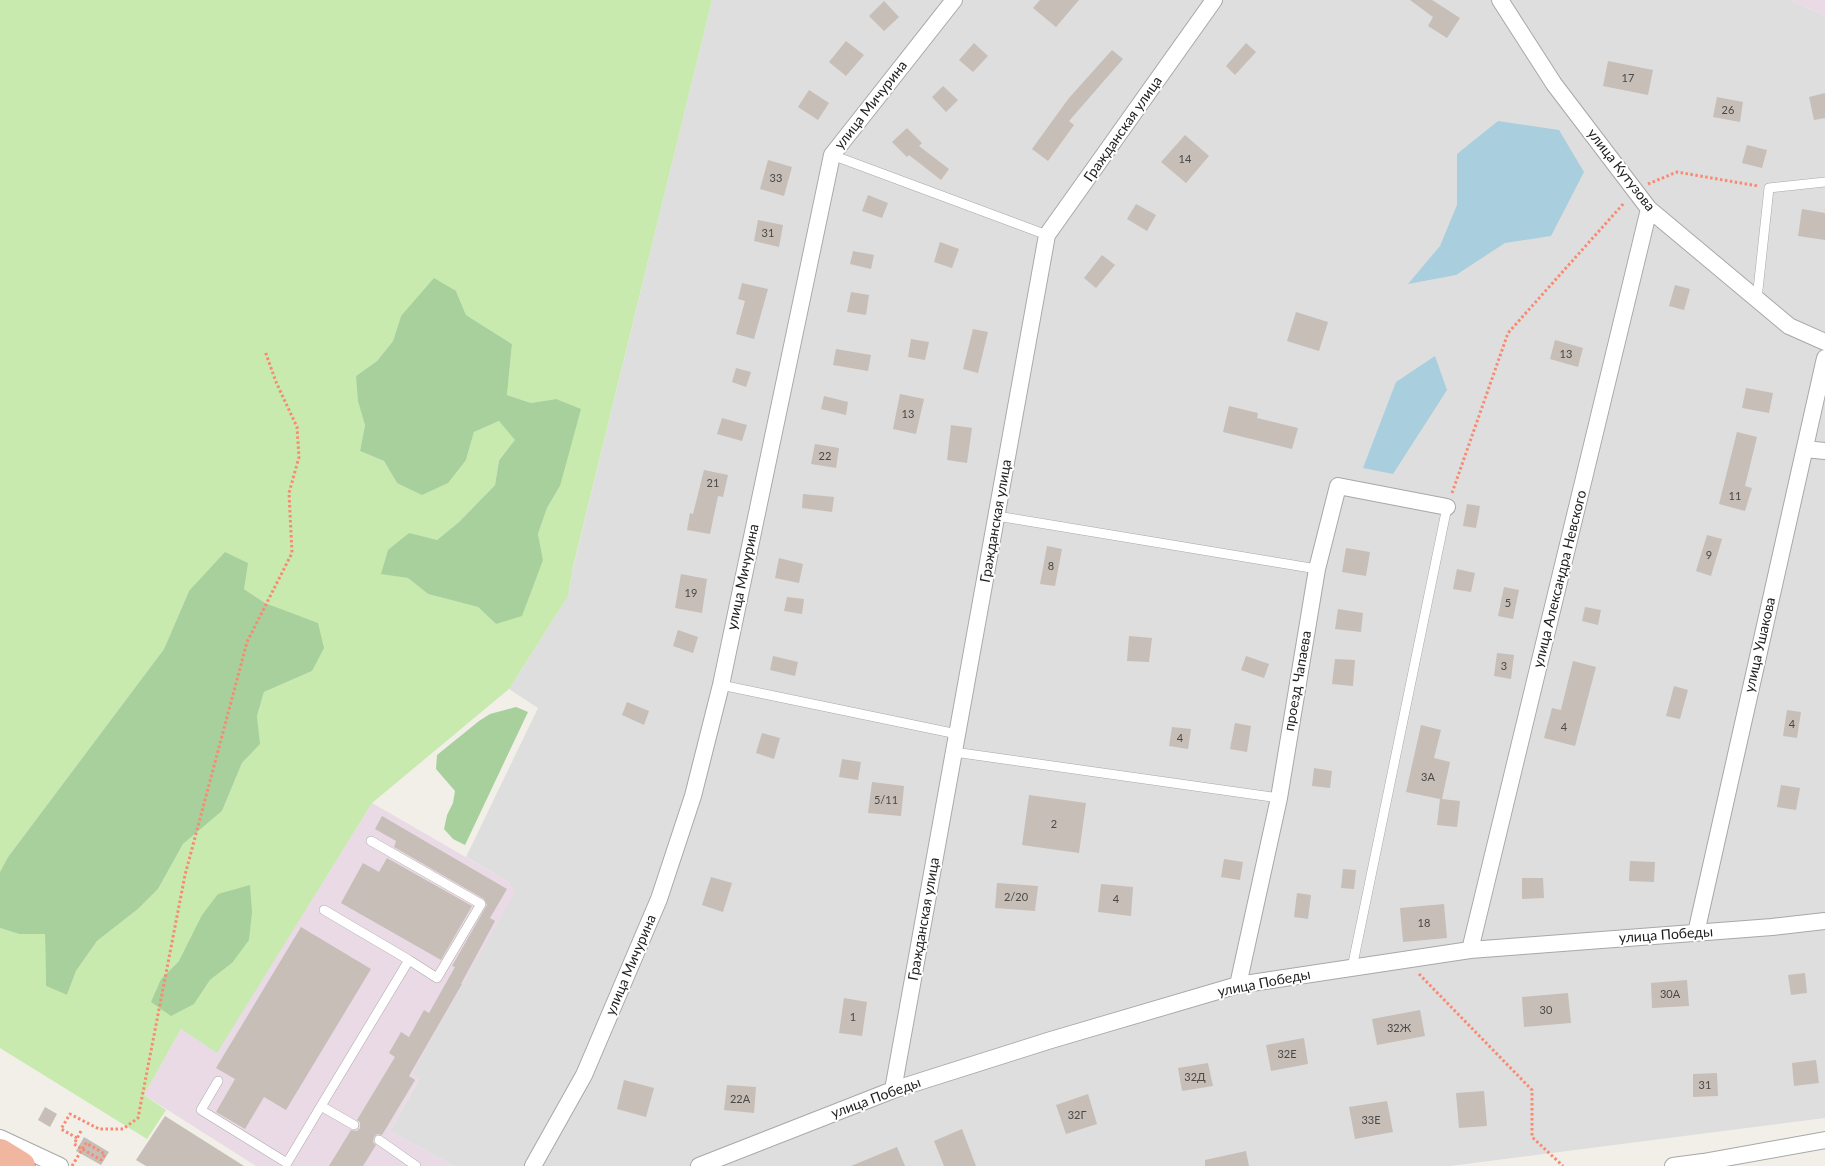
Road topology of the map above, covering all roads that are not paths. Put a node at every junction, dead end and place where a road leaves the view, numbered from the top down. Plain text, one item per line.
1 (954, 0) edge
2 (1214, 0) edge
3 (1500, 0) edge
4 (832, 155) junction
5 (1825, 182) edge
6 (1649, 209) junction
7 (1047, 235) junction
8 (1757, 299) junction
9 (1825, 342) edge
10 (1825, 358) edge
11 (1805, 449) junction
12 (1825, 451) edge
13 (1446, 507) joint
14 (997, 516) junction
15 (1317, 569) junction
16 (720, 685) junction
17 (957, 734) junction
18 (954, 752) junction
19 (1279, 798) junction
20 (371, 841) dead end
21 (324, 910) dead end
22 (1825, 921) edge
23 (1696, 933) junction
24 (1470, 950) junction
25 (409, 960) junction
26 (1352, 968) junction
27 (1238, 985) junction
28 (218, 1081) dead end
29 (893, 1090) junction
30 (322, 1106) junction
31 (354, 1125) dead end
32 (0, 1138) edge
33 (379, 1140) dead end
34 (1825, 1140) edge
35 (0, 1153) edge
36 (21, 1166) edge
37 (60, 1166) edge
38 (416, 1166) edge
39 (533, 1166) edge
40 (699, 1166) edge
41 (1673, 1166) edge

1 - 4 street, улица Мичурина
2 - 7 street, Гражданская улица
3 - 6 street, улица Кутузова
4 - 7 lane
4 - 16 street, улица Мичурина
5 - 8 lane
6 - 8 street, улица Кутузова
6 - 24 street, улица Александра Невского
7 - 14 street, Гражданская улица
8 - 9 street, улица Кутузова
10 - 11 street, улица Ушакова
11 - 12 street
11 - 23 street, улица Ушакова
13 - 15 street, проезд Чапаева
13 - 26 lane
14 - 15 lane
14 - 17 street, Гражданская улица
15 - 19 street, проезд Чапаева
16 - 17 lane
16 - 39 street, улица Мичурина
17 - 18 street, Гражданская улица
18 - 19 lane
18 - 29 street, Гражданская улица
19 - 27 street, проезд Чапаева
20 - 25 lane
21 - 25 lane
22 - 23 street, улица Победы
23 - 24 street, улица Победы
24 - 26 street, улица Победы
25 - 30 lane
26 - 27 street, улица Победы
27 - 29 street, улица Победы
28 - 30 lane
29 - 40 street, улица Победы
30 - 31 lane
32 - 37 street
33 - 38 lane
34 - 41 street
35 - 36 highway

